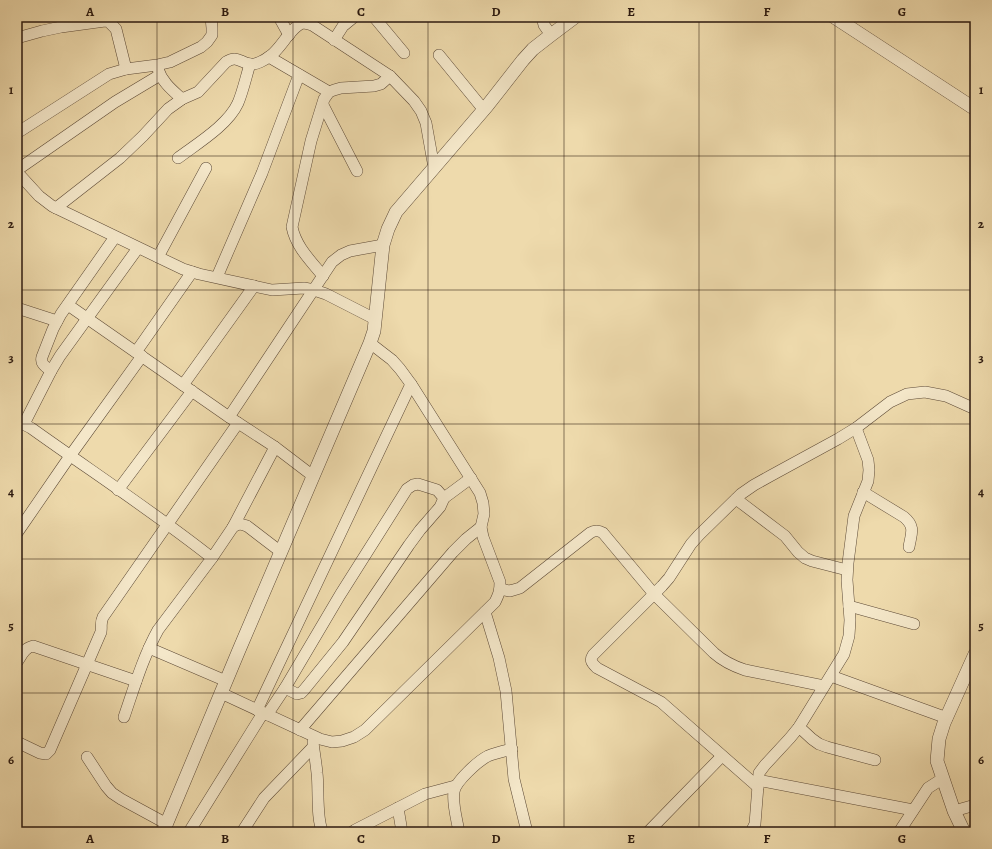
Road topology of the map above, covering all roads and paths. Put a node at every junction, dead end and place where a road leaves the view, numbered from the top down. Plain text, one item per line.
1 (210, 17) edge
2 (279, 17) edge
3 (354, 17) edge
4 (374, 17) edge
5 (541, 17) edge
6 (575, 17) edge
7 (834, 17) edge
8 (289, 35) junction
9 (551, 35) junction
10 (17, 38) edge
11 (334, 40) junction
12 (404, 53) dead end
13 (439, 55) dead end
14 (269, 57) junction
15 (250, 64) junction
16 (126, 69) junction
17 (158, 70) junction
18 (298, 75) junction
19 (390, 76) junction
20 (329, 92) junction
21 (182, 99) junction
22 (323, 105) junction
23 (975, 109) edge
24 (484, 110) junction
25 (17, 134) edge
26 (178, 158) dead end
27 (206, 168) dead end
28 (434, 168) junction
29 (357, 171) dead end
30 (18, 175) edge
31 (56, 208) junction
32 (115, 236) junction
33 (383, 245) junction
34 (138, 248) junction
35 (158, 257) junction
36 (192, 272) junction
37 (323, 276) junction
38 (217, 277) junction
39 (254, 286) junction
40 (314, 290) junction
41 (68, 305) junction
42 (17, 308) edge
43 (87, 318) junction
44 (375, 319) junction
45 (57, 321) junction
46 (370, 343) junction
47 (139, 354) junction
48 (51, 371) junction
49 (411, 384) junction
50 (188, 388) junction
51 (975, 409) edge
52 (234, 420) junction
53 (20, 423) edge
54 (856, 428) junction
55 (275, 447) junction
56 (70, 456) junction
57 (313, 476) junction
58 (471, 478) junction
59 (118, 490) junction
60 (863, 492) junction
61 (444, 498) junction
62 (736, 499) junction
63 (168, 524) junction
64 (233, 527) junction
65 (481, 527) junction
66 (17, 533) edge
67 (909, 547) dead end
68 (281, 552) junction
69 (212, 558) junction
70 (847, 570) junction
71 (500, 589) junction
72 (654, 594) junction
73 (849, 606) junction
74 (485, 612) junction
75 (914, 624) dead end
76 (149, 648) junction
77 (975, 654) edge
78 (17, 662) edge
79 (88, 664) junction
80 (831, 676) junction
81 (136, 681) junction
82 (824, 686) junction
83 (224, 687) junction
84 (285, 688) junction
85 (263, 712) junction
86 (124, 717) dead end
87 (947, 718) junction
88 (799, 727) junction
89 (300, 730) junction
90 (17, 742) edge
91 (313, 742) junction
92 (512, 749) junction
93 (722, 756) junction
94 (87, 757) dead end
95 (875, 760) dead end
96 (942, 779) junction
97 (758, 784) junction
98 (455, 786) junction
99 (975, 805) edge
100 (398, 808) junction
101 (913, 810) junction
102 (954, 811) junction
103 (165, 828) edge
104 (194, 830) edge
105 (975, 831) edge
106 (242, 832) edge
107 (323, 832) edge
108 (352, 832) edge
109 (402, 832) edge
110 (459, 832) edge
111 (526, 832) edge
112 (648, 832) edge
113 (751, 832) edge
114 (899, 832) edge
115 (964, 832) edge
116 (970, 832) edge

1 - 17 street
2 - 8 street
3 - 11 street
4 - 12 street
5 - 9 street
6 - 9 street
7 - 23 street
8 - 11 street
8 - 14 street
9 - 24 street
10 - 16 street
11 - 19 street
13 - 24 street
14 - 15 street
14 - 18 street
15 - 21 street
15 - 26 street
16 - 17 street
16 - 25 street
17 - 21 street
17 - 30 street
18 - 20 street
18 - 38 street
19 - 20 street
19 - 28 street
20 - 22 street
21 - 31 street
22 - 29 street
22 - 37 street
24 - 28 street
27 - 35 street
28 - 33 street
30 - 31 street
31 - 32 street
32 - 34 street
32 - 41 street
33 - 37 street
33 - 44 street
34 - 35 street
34 - 43 street
35 - 36 street
36 - 38 street
36 - 47 street
37 - 40 street
38 - 39 street
39 - 40 street
39 - 50 street
40 - 44 street
40 - 52 street
41 - 43 street
41 - 45 street
42 - 45 street
43 - 47 street
43 - 48 street
44 - 46 street
45 - 48 street
46 - 49 street
46 - 57 street
47 - 50 street
47 - 56 street
48 - 53 street
49 - 58 street
49 - 85 street
50 - 52 street
50 - 59 street
51 - 54 street
52 - 55 street
52 - 63 street
53 - 56 street
54 - 60 street
54 - 62 street
55 - 57 street
55 - 64 street
56 - 59 street
56 - 66 street
57 - 68 street
58 - 61 street
58 - 65 street
59 - 63 street
60 - 67 street
60 - 70 street
61 - 84 street
61 - 84 street
62 - 70 street
62 - 72 street
63 - 69 street
63 - 79 street
64 - 68 street
64 - 69 street
65 - 71 street
65 - 89 street
68 - 83 street
69 - 76 street
70 - 73 street
71 - 72 street
71 - 74 street
72 - 82 street
72 - 93 street
73 - 75 street
73 - 80 street
74 - 91 street
74 - 92 street
76 - 81 street
76 - 83 street
77 - 87 street
78 - 79 street
79 - 81 street
79 - 90 street
80 - 82 street
80 - 87 street
81 - 86 street
82 - 88 street
83 - 85 street
83 - 103 street
84 - 85 street
85 - 89 street
85 - 104 street
87 - 96 street
88 - 95 street
88 - 97 street
89 - 91 street
91 - 106 street
91 - 107 street
92 - 98 street
92 - 111 street
93 - 97 street
93 - 112 street
94 - 103 street
96 - 101 street
96 - 102 street
97 - 101 street
97 - 113 street
98 - 100 street
98 - 110 street
99 - 102 street
100 - 108 street
100 - 109 street
101 - 114 street
102 - 115 street
105 - 116 street

